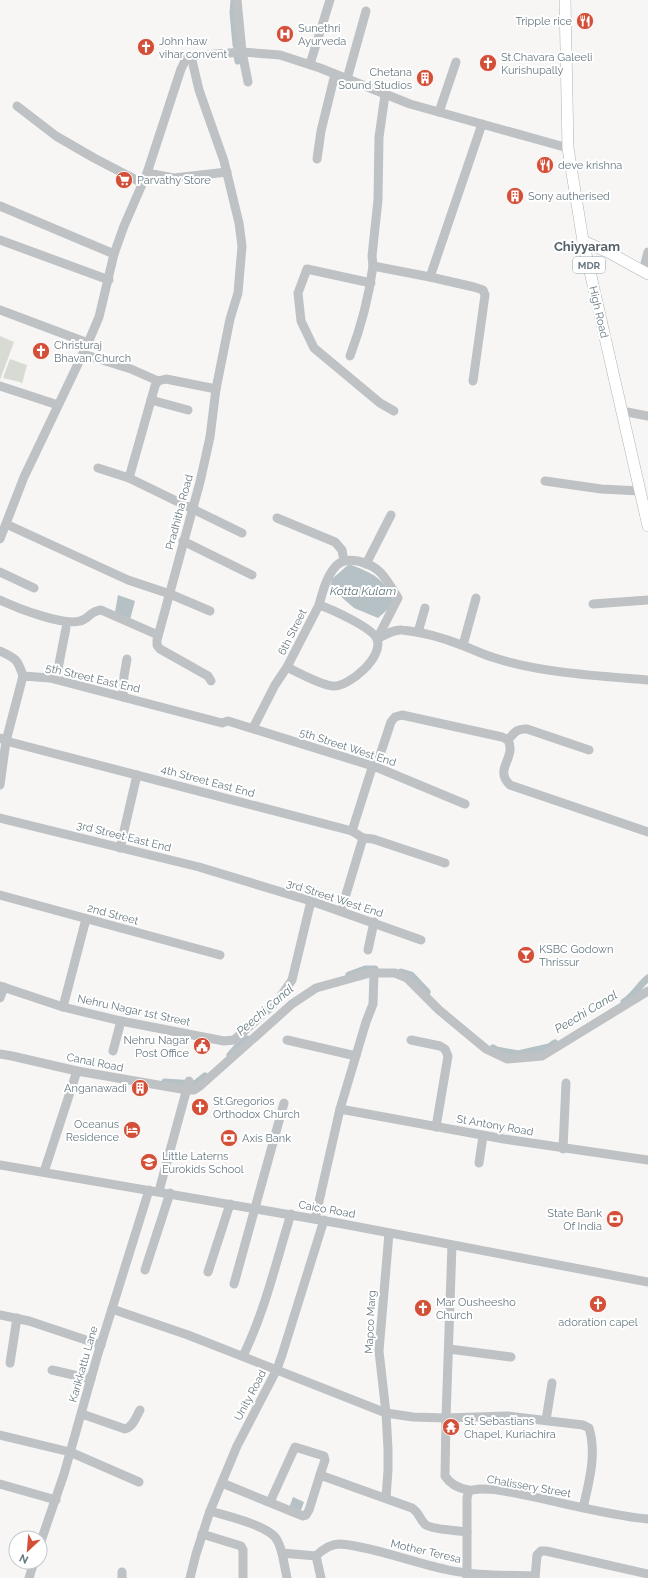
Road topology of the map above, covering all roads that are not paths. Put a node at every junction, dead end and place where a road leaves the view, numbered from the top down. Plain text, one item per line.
1 (237, 0) edge
2 (330, 0) edge
3 (565, 0) edge
4 (366, 11) dead end
5 (242, 52) junction
6 (191, 56) junction
7 (456, 62) dead end
8 (310, 64) junction
9 (335, 74) junction
10 (347, 79) junction
11 (248, 82) dead end
12 (385, 94) junction
13 (16, 106) dead end
14 (439, 112) junction
15 (482, 124) junction
16 (568, 148) junction
17 (317, 159) dead end
18 (226, 172) junction
19 (146, 173) junction
20 (142, 183) junction
21 (0, 206) edge
22 (0, 240) edge
23 (583, 242) junction
24 (648, 252) edge
25 (114, 254) junction
26 (373, 266) junction
27 (646, 272) edge
28 (430, 277) junction
29 (109, 280) junction
30 (371, 283) junction
31 (0, 310) edge
32 (88, 343) junction
33 (83, 354) junction
34 (350, 356) dead end
35 (158, 381) junction
36 (474, 381) dead end
37 (0, 386) edge
38 (216, 389) junction
39 (151, 400) junction
40 (58, 405) junction
41 (188, 410) dead end
42 (394, 411) dead end
43 (622, 411) junction
44 (648, 416) edge
45 (98, 468) dead end
46 (129, 478) junction
47 (545, 481) dead end
48 (640, 491) junction
49 (192, 510) junction
50 (391, 515) dead end
51 (277, 518) dead end
52 (6, 524) junction
53 (648, 526) edge
54 (242, 533) dead end
55 (1, 536) edge
56 (183, 541) junction
57 (344, 561) junction
58 (366, 564) junction
59 (0, 572) edge
60 (252, 575) dead end
61 (34, 588) dead end
62 (170, 594) junction
63 (476, 598) dead end
64 (0, 600) edge
65 (648, 600) edge
66 (593, 604) dead end
67 (319, 605) junction
68 (425, 608) dead end
69 (210, 611) dead end
70 (66, 628) dead end
71 (418, 632) junction
72 (158, 635) junction
73 (377, 640) junction
74 (463, 645) junction
75 (0, 652) edge
76 (127, 659) dead end
77 (287, 667) junction
78 (23, 676) junction
79 (56, 680) junction
80 (648, 680) edge
81 (211, 681) dead end
82 (124, 697) junction
83 (222, 723) joint
84 (253, 728) junction
85 (3, 739) edge
86 (508, 740) junction
87 (589, 750) dead end
88 (376, 767) junction
89 (138, 775) junction
90 (0, 785) edge
91 (465, 804) dead end
92 (0, 818) edge
93 (352, 831) junction
94 (648, 832) edge
95 (363, 838) junction
96 (120, 848) junction
97 (445, 863) dead end
98 (241, 881) joint
99 (0, 895) edge
100 (311, 901) junction
101 (341, 911) junction
102 (86, 919) junction
103 (374, 922) junction
104 (421, 940) dead end
105 (368, 950) dead end
106 (220, 955) dead end
107 (374, 973) junction
108 (2, 986) edge
109 (648, 991) edge
110 (0, 998) edge
111 (63, 1007) junction
112 (120, 1021) junction
113 (287, 1040) dead end
114 (411, 1040) dead end
115 (113, 1051) dead end
116 (0, 1054) edge
117 (356, 1056) junction
118 (78, 1071) junction
119 (566, 1083) dead end
120 (188, 1086) junction
121 (284, 1103) dead end
122 (340, 1109) junction
123 (436, 1127) junction
124 (483, 1136) junction
125 (563, 1149) junction
126 (648, 1160) edge
127 (479, 1163) dead end
128 (0, 1165) edge
129 (44, 1172) junction
130 (154, 1191) junction
131 (170, 1194) junction
132 (230, 1204) junction
133 (255, 1208) junction
134 (291, 1214) junction
135 (319, 1220) junction
136 (389, 1233) junction
137 (452, 1245) junction
138 (145, 1270) dead end
139 (208, 1272) dead end
140 (648, 1282) edge
141 (234, 1284) dead end
142 (112, 1309) junction
143 (0, 1315) edge
144 (17, 1318) junction
145 (101, 1345) junction
146 (449, 1349) junction
147 (243, 1356) junction
148 (511, 1357) dead end
149 (10, 1363) dead end
150 (277, 1369) junction
151 (52, 1370) dead end
152 (91, 1379) junction
153 (552, 1383) dead end
154 (140, 1410) dead end
155 (386, 1413) junction
156 (82, 1414) junction
157 (446, 1418) junction
158 (546, 1420) junction
159 (0, 1436) edge
160 (70, 1452) junction
161 (320, 1475) junction
162 (139, 1482) dead end
163 (222, 1483) junction
164 (0, 1484) edge
165 (469, 1490) junction
166 (386, 1498) junction
167 (56, 1500) junction
168 (270, 1502) junction
169 (583, 1508) junction
170 (210, 1511) junction
171 (648, 1519) edge
172 (45, 1530) edge
173 (467, 1532) junction
174 (202, 1534) junction
175 (282, 1553) junction
176 (316, 1556) junction
177 (648, 1574) edge
178 (467, 1575) edge
179 (535, 1577) edge
180 (190, 1578) edge
181 (243, 1578) edge
182 (288, 1578) edge
183 (321, 1578) edge

1 - 5 street
2 - 8 street
3 - 16 main road, High Road / MDR
4 - 10 street
5 - 6 street
5 - 8 street
5 - 11 street
6 - 18 street, Pradhitha Road
6 - 19 street
7 - 14 street
8 - 9 street
9 - 10 street
9 - 17 street
10 - 12 street
12 - 14 street
12 - 26 street
13 - 20 street
14 - 15 street
15 - 16 street
15 - 28 street
16 - 23 main road, High Road / MDR
18 - 19 street
18 - 38 street, Pradhitha Road
19 - 20 street
20 - 25 street
21 - 25 street
22 - 29 street
23 - 27 main road
23 - 43 main road, High Road / MDR
24 - 27 street
25 - 29 street
26 - 28 street
26 - 30 street
28 - 36 street
29 - 32 street
30 - 34 street
30 - 42 street
31 - 32 street
32 - 33 street
33 - 35 street
33 - 40 street
35 - 38 street
35 - 39 street
37 - 40 street
38 - 49 street, Pradhitha Road
39 - 41 street
39 - 46 street
40 - 52 street
43 - 44 street
43 - 48 main road, High Road / MDR
45 - 46 street
46 - 49 street
47 - 48 street
48 - 53 main road, High Road / MDR
49 - 54 street
49 - 56 street, Pradhitha Road
50 - 58 street
51 - 57 street
52 - 55 street
52 - 62 street
56 - 60 street
56 - 62 street, Pradhitha Road
57 - 58 street
57 - 67 street
58 - 73 street
59 - 61 street
62 - 69 street
62 - 72 street, Pradhitha Road
63 - 74 street
64 - 72 street
65 - 66 street
67 - 73 street, 6th Street
67 - 77 street, 6th Street
68 - 71 street
70 - 79 street
71 - 73 street
71 - 74 street
72 - 81 street
73 - 77 street, 6th Street
74 - 80 street
75 - 78 street
76 - 82 street
77 - 84 street, 6th Street
78 - 79 street, 5th Street East End
78 - 85 street
79 - 82 street, 5th Street East End
82 - 83 street, 5th Street East End
83 - 84 street, 5th Street West End
84 - 88 street, 5th Street West End
85 - 89 street, 4th Street East End
85 - 90 street
86 - 87 street
86 - 88 street
86 - 94 street
88 - 91 street, 5th Street West End
88 - 93 street
89 - 93 street, 4th Street East End
89 - 96 street
92 - 96 street, 3rd Street East End
93 - 95 street, 4th Street East End
95 - 97 street, 4th Street East End
95 - 101 street
96 - 98 street, 3rd Street East End
98 - 100 street, 3rd Street West End
99 - 102 street, 2nd Street
100 - 101 street, 3rd Street West End
100 - 112 street, Nehru Nagar 1st Street
101 - 103 street, 3rd Street West End
102 - 106 street, 2nd Street
102 - 111 street, Nehru Nagar 1st Street
103 - 104 street, 3rd Street West End
103 - 105 street
107 - 109 street
107 - 117 street, Unity Road
107 - 120 street
108 - 110 street
108 - 111 street, Nehru Nagar 1st Street
111 - 112 street, Nehru Nagar 1st Street
112 - 115 street
113 - 117 street
114 - 123 street
116 - 118 street, Canal Road
117 - 122 street, Unity Road
118 - 120 street, Canal Road
118 - 129 street
119 - 125 street
120 - 130 street, Karikkattu Lane
121 - 133 street
122 - 123 street, St Antony Road
122 - 135 street, Unity Road
123 - 124 street, St Antony Road
124 - 125 street, St Antony Road
124 - 127 street
125 - 126 street, St Antony Road
128 - 129 street, Caico Road
129 - 130 street, Caico Road
130 - 131 street, Caico Road
130 - 142 street, Karikkattu Lane
131 - 132 street, Caico Road
131 - 138 street
132 - 133 street, Caico Road
132 - 139 street
133 - 134 street, Caico Road
133 - 141 street
134 - 135 street, Caico Road
134 - 147 street
135 - 136 street, Caico Road
135 - 150 street, Unity Road
136 - 137 street, Caico Road
136 - 155 street, Mapco Marg
137 - 140 street, Caico Road
137 - 146 street
142 - 145 street, Karikkattu Lane
142 - 147 street
143 - 144 street
144 - 145 street
144 - 149 street
145 - 152 street, Karikkattu Lane
146 - 148 street
146 - 157 street
147 - 150 street
150 - 155 street
150 - 163 street, Unity Road
151 - 152 street
152 - 156 street, Karikkattu Lane
153 - 158 street
154 - 156 street
155 - 157 street
155 - 166 street, Mapco Marg
156 - 160 street, Karikkattu Lane
157 - 158 street
157 - 165 street
158 - 169 street
159 - 160 street
160 - 162 street
160 - 167 street, Karikkattu Lane
161 - 166 street
161 - 168 street
161 - 168 street
163 - 168 street
163 - 170 street, Unity Road
164 - 167 street
165 - 169 street, Chalissery Street
165 - 173 street
166 - 173 street
167 - 172 street, Karikkattu Lane
169 - 171 street, Chalissery Street
170 - 174 street, Unity Road
170 - 175 street
173 - 178 street
174 - 180 street, Unity Road
174 - 181 street
175 - 176 street
175 - 182 street
176 - 178 street, Mother Teresa
176 - 183 street
177 - 179 street
178 - 179 street, Mother Teresa

